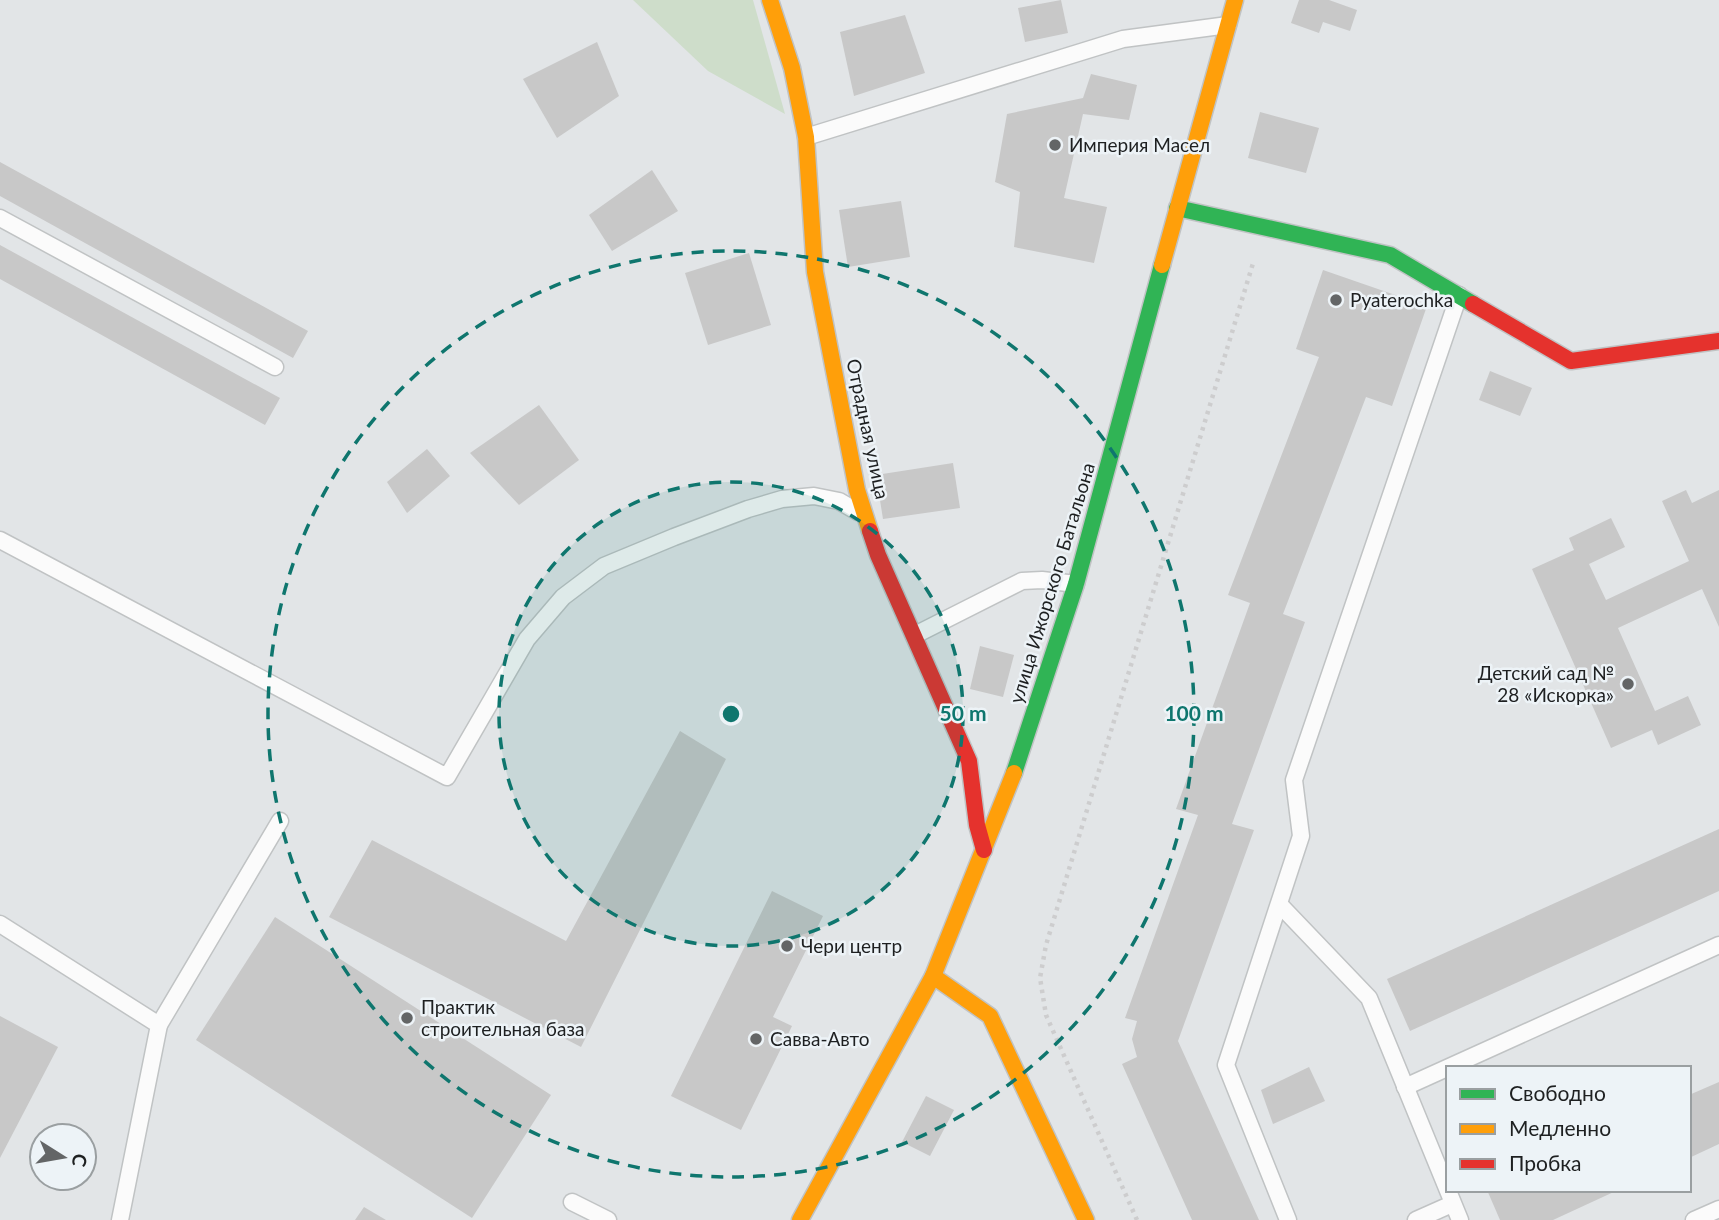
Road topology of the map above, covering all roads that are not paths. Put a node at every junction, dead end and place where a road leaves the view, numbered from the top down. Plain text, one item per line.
1 (770, 0) edge
2 (1235, 0) edge
3 (1228, 25) junction
4 (806, 137) junction
5 (1177, 208) junction
6 (0, 218) edge
7 (1459, 295) junction
8 (1719, 341) edge
9 (275, 367) dead end
10 (866, 517) junction
11 (0, 540) edge
12 (1076, 584) junction
13 (915, 635) junction
14 (280, 821) dead end
15 (984, 850) junction
16 (1280, 905) junction
17 (0, 924) edge
18 (1719, 945) edge
19 (933, 976) junction
20 (159, 1025) junction
21 (1451, 1066) edge
22 (1446, 1068) edge
23 (1405, 1087) junction
24 (1446, 1189) edge
25 (1447, 1192) edge
26 (572, 1202) dead end
27 (1452, 1204) junction
28 (1719, 1209) edge
29 (120, 1220) edge
30 (608, 1220) edge
31 (800, 1220) edge
32 (1086, 1220) edge
33 (1288, 1220) edge
34 (1416, 1220) edge
35 (1460, 1220) edge
36 (1694, 1220) edge

1 - 4 street, Отрадная улица
2 - 3 street, улица Ижорского Батальона
3 - 4 lane
3 - 5 street, улица Ижорского Батальона
4 - 10 street, Отрадная улица
5 - 7 street
5 - 12 street, улица Ижорского Батальона
6 - 9 lane
7 - 8 street
7 - 16 lane
10 - 11 lane
10 - 13 street, Отрадная улица
12 - 13 lane
12 - 15 street, улица Ижорского Батальона
13 - 15 street, Отрадная улица
14 - 20 lane
15 - 19 street, улица Ижорского Батальона
16 - 23 lane
16 - 33 lane
17 - 20 lane
18 - 21 lane
19 - 31 street, улица Ижорского Батальона
19 - 32 street
20 - 29 lane
22 - 23 lane
23 - 24 lane
25 - 27 lane
26 - 30 lane
27 - 34 lane
27 - 35 lane
28 - 36 lane

